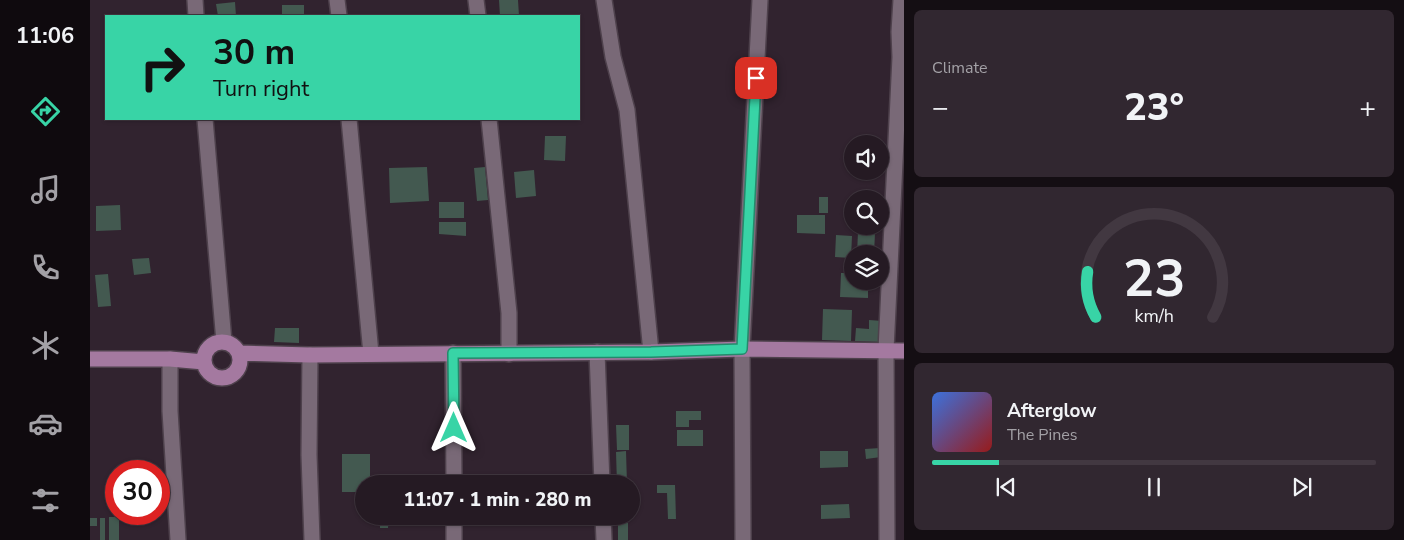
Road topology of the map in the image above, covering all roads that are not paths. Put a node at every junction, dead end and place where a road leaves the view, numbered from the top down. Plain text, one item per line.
1 (195, 0) edge
2 (337, 0) edge
3 (476, 0) edge
4 (604, 0) edge
5 (760, 0) edge
6 (901, 0) edge
7 (196, 15) edge
8 (339, 15) edge
9 (478, 15) edge
10 (205, 120) edge
11 (349, 120) edge
12 (489, 120) edge
13 (224, 342) junction
14 (742, 349) junction
15 (886, 350) junction
16 (904, 351) edge
17 (597, 352) junction
18 (651, 352) junction
19 (239, 353) junction
20 (453, 353) junction
21 (371, 354) junction
22 (509, 354) junction
23 (310, 355) junction
24 (90, 359) edge
25 (170, 359) junction
26 (204, 362) junction
27 (454, 475) edge
28 (602, 475) edge
29 (454, 525) edge
30 (603, 525) edge
31 (178, 540) edge
32 (312, 540) edge
33 (454, 540) edge
34 (604, 540) edge
35 (743, 540) edge
36 (887, 540) edge

1 - 7 street
2 - 8 street
3 - 9 street
4 - 18 street
5 - 14 street
6 - 15 street
10 - 13 street
11 - 21 street
12 - 22 street
13 - 19 main road
13 - 26 main road
14 - 15 main road
14 - 18 main road
14 - 35 street
15 - 16 main road
15 - 36 street
17 - 18 main road
17 - 22 main road
17 - 28 street
19 - 23 main road
19 - 26 main road
20 - 21 main road
20 - 22 main road
20 - 27 street
21 - 23 main road
23 - 32 street
24 - 25 main road
25 - 26 main road
25 - 31 street
29 - 33 street
30 - 34 street

